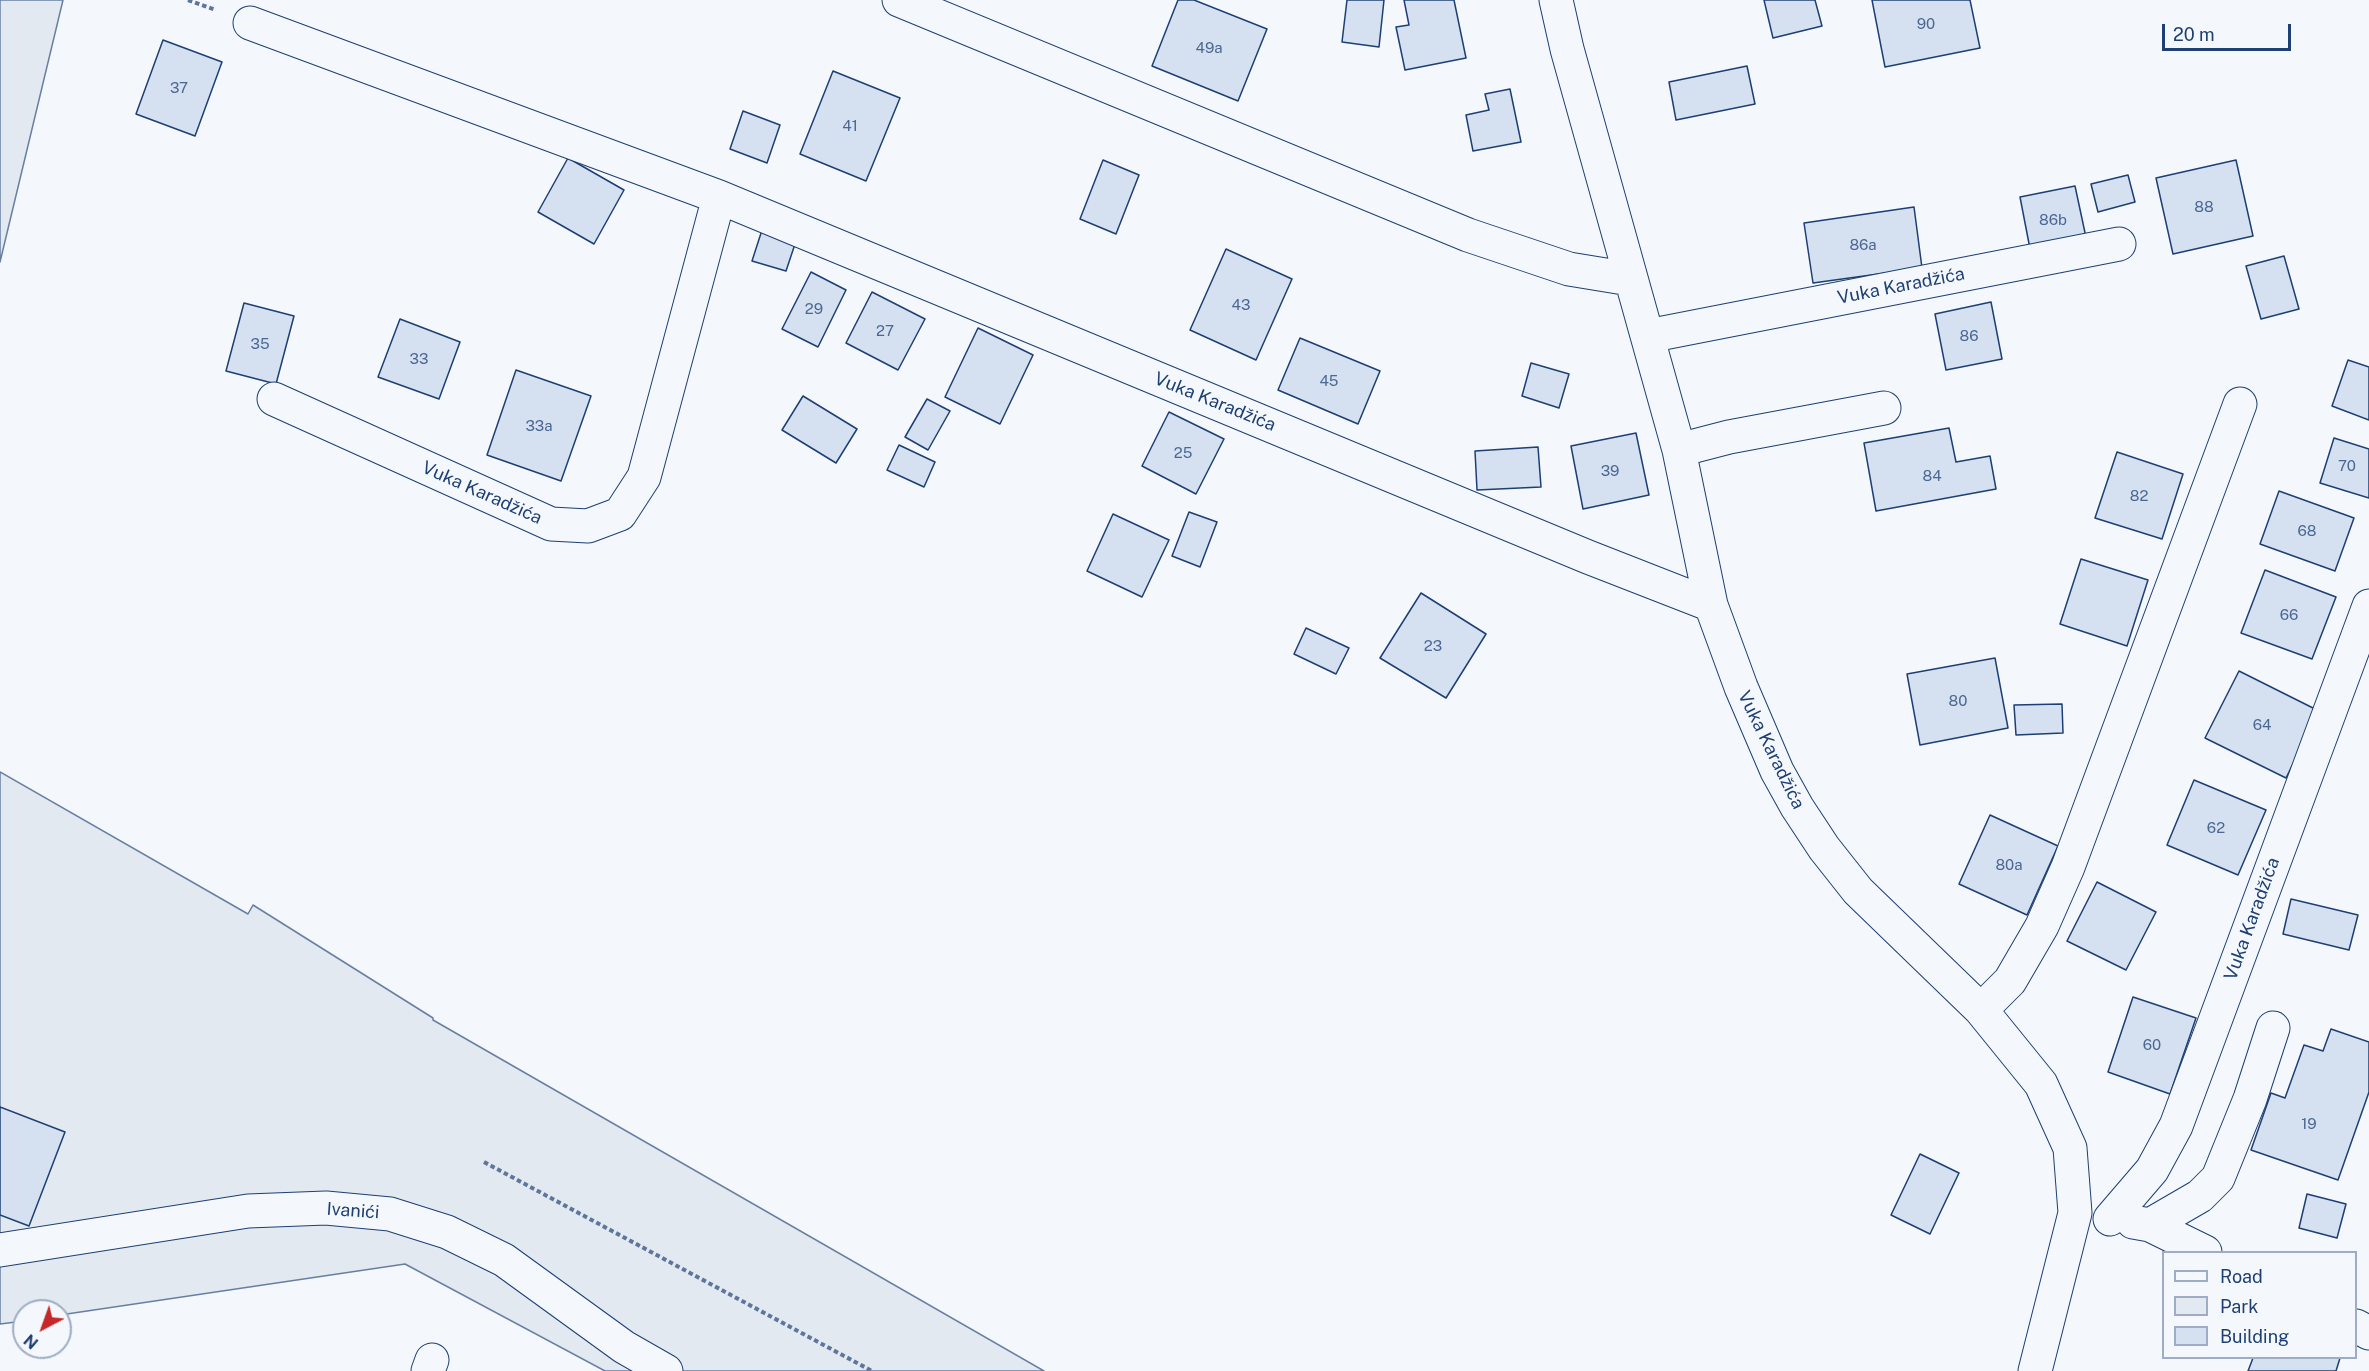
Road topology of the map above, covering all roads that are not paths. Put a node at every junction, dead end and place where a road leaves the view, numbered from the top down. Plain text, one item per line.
1 (899, 0) edge
2 (1556, 0) edge
3 (250, 24) dead end
4 (719, 197) junction
5 (2119, 244) dead end
6 (1630, 279) junction
7 (1648, 336) junction
8 (274, 399) dead end
9 (2240, 404) dead end
10 (1884, 408) dead end
11 (1678, 450) junction
12 (1711, 604) junction
13 (2369, 606) edge
14 (1981, 1010) junction
15 (2273, 1028) dead end
16 (2075, 1213) junction
17 (2110, 1219) junction
18 (2150, 1225) junction
19 (0, 1250) edge
20 (2203, 1251) edge
21 (666, 1371) edge
22 (2035, 1371) edge

1 - 6 street
2 - 6 street, Vuka Karadžića
3 - 4 street, Vuka Karadžića
4 - 8 street, Vuka Karadžića
4 - 12 street, Vuka Karadžića
5 - 7 street, Vuka Karadžića
6 - 7 street, Vuka Karadžića
7 - 11 street, Vuka Karadžića
9 - 14 street
10 - 11 street
11 - 12 street, Vuka Karadžića
12 - 14 street, Vuka Karadžića
13 - 17 street, Vuka Karadžića
14 - 16 street, Vuka Karadžića
15 - 18 street
16 - 17 street
16 - 22 street, Vuka Karadžića
17 - 18 street
18 - 20 street
19 - 21 street, Ivanići

